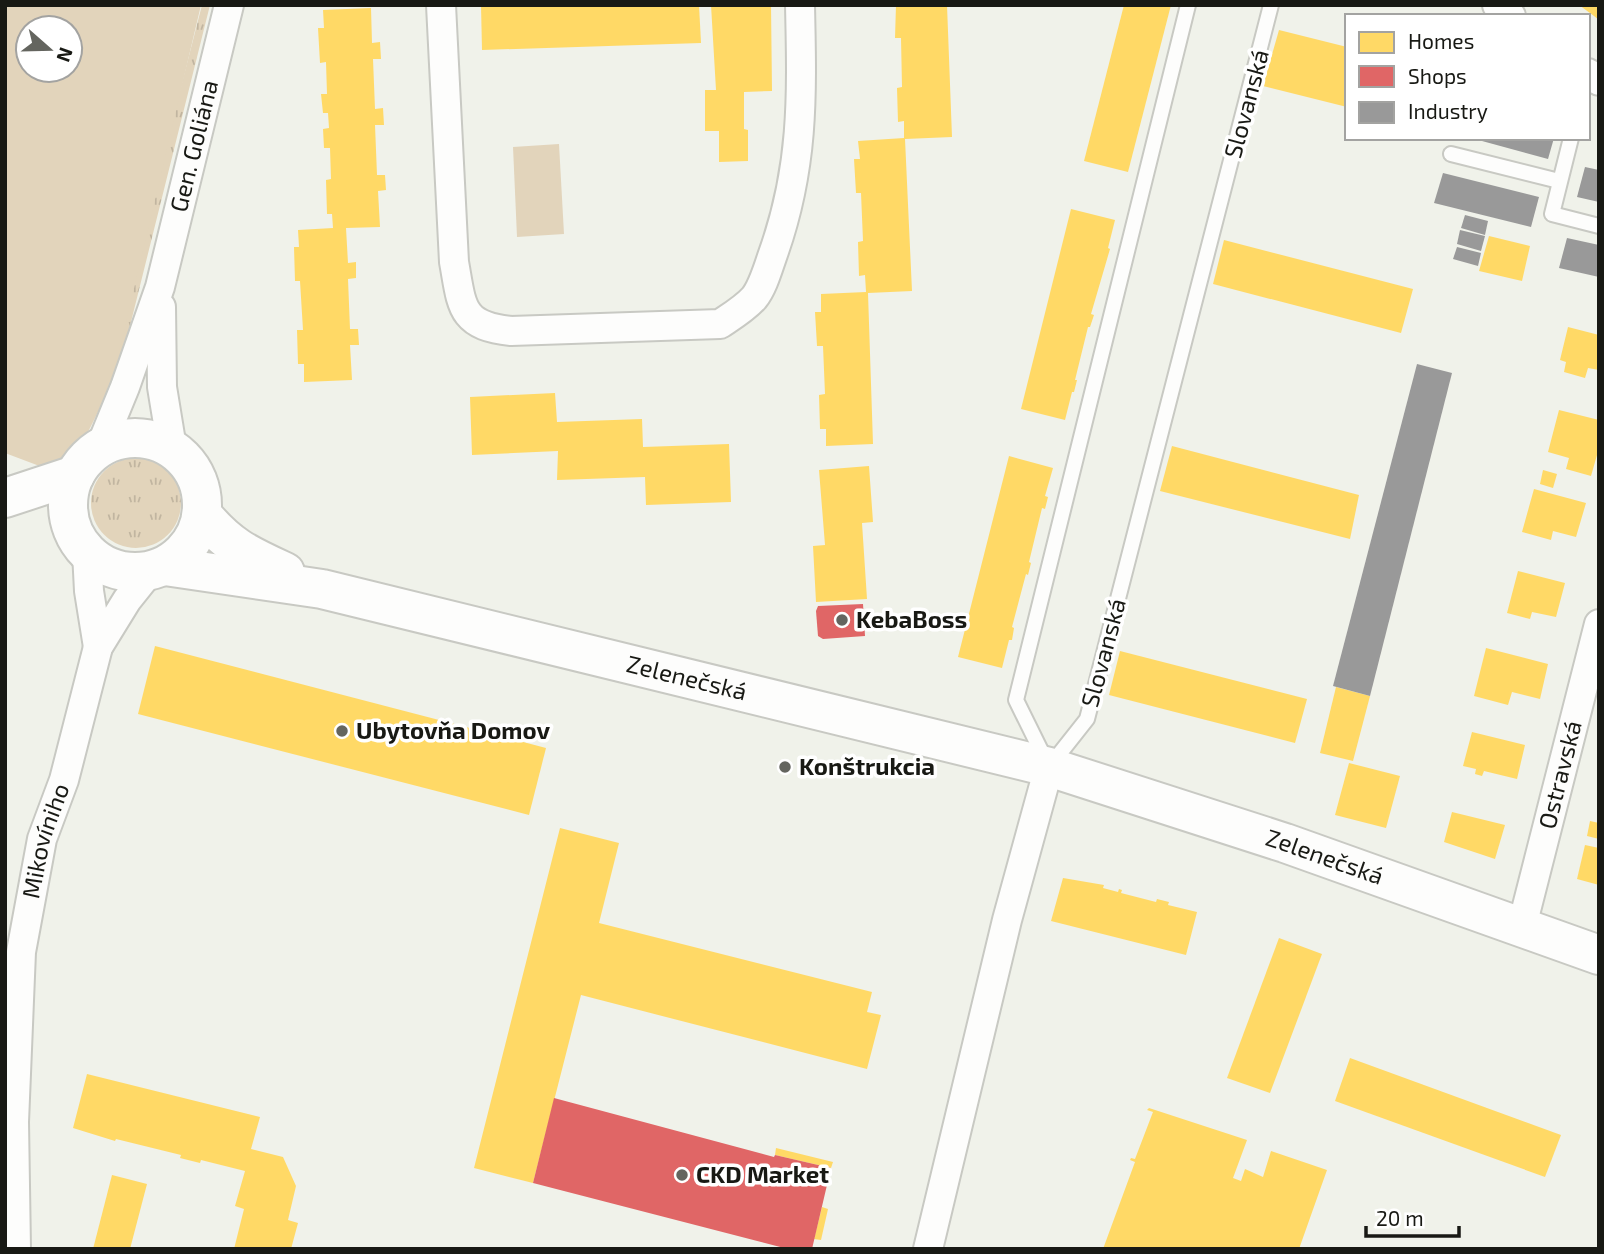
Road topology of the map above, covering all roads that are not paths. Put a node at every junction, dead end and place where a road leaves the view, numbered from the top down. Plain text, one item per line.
1 (229, 5) edge
2 (441, 5) edge
3 (800, 5) edge
4 (1188, 5) edge
5 (1270, 5) edge
6 (1570, 140) edge
7 (1451, 154) dead end
8 (1559, 181) junction
9 (1599, 226) edge
10 (160, 287) junction
11 (172, 448) junction
12 (88, 461) junction
13 (5, 501) edge
14 (202, 514) junction
15 (80, 539) junction
16 (158, 568) junction
17 (322, 589) junction
18 (1599, 624) edge
19 (98, 647) junction
20 (1049, 767) junction
21 (1522, 926) junction
22 (1599, 955) edge
23 (12, 1003) edge
24 (10, 1079) edge
25 (16, 1249) edge
26 (928, 1249) edge

1 - 10 street, Gen. Goliána
2 - 3 street
4 - 20 lane
5 - 20 lane, Slovanská
6 - 8 lane
7 - 8 lane
8 - 9 lane
10 - 11 street, Gen. Goliána
10 - 12 street, Gen. Goliána
11 - 12 street
11 - 14 street
12 - 13 street
12 - 15 street
13 - 15 street, Zelenečská
14 - 16 street
14 - 17 street, Zelenečská
15 - 16 street, Zelenečská
15 - 19 street, Mikovíniho
16 - 17 street, Zelenečská
16 - 19 street, Mikovíniho
17 - 20 street, Zelenečská
18 - 21 street, Ostravská
19 - 23 street, Mikovíniho
20 - 21 street, Zelenečská
20 - 26 street
21 - 22 street, Zelenečská
23 - 24 street, Mikovíniho
24 - 25 street, Mikovíniho

